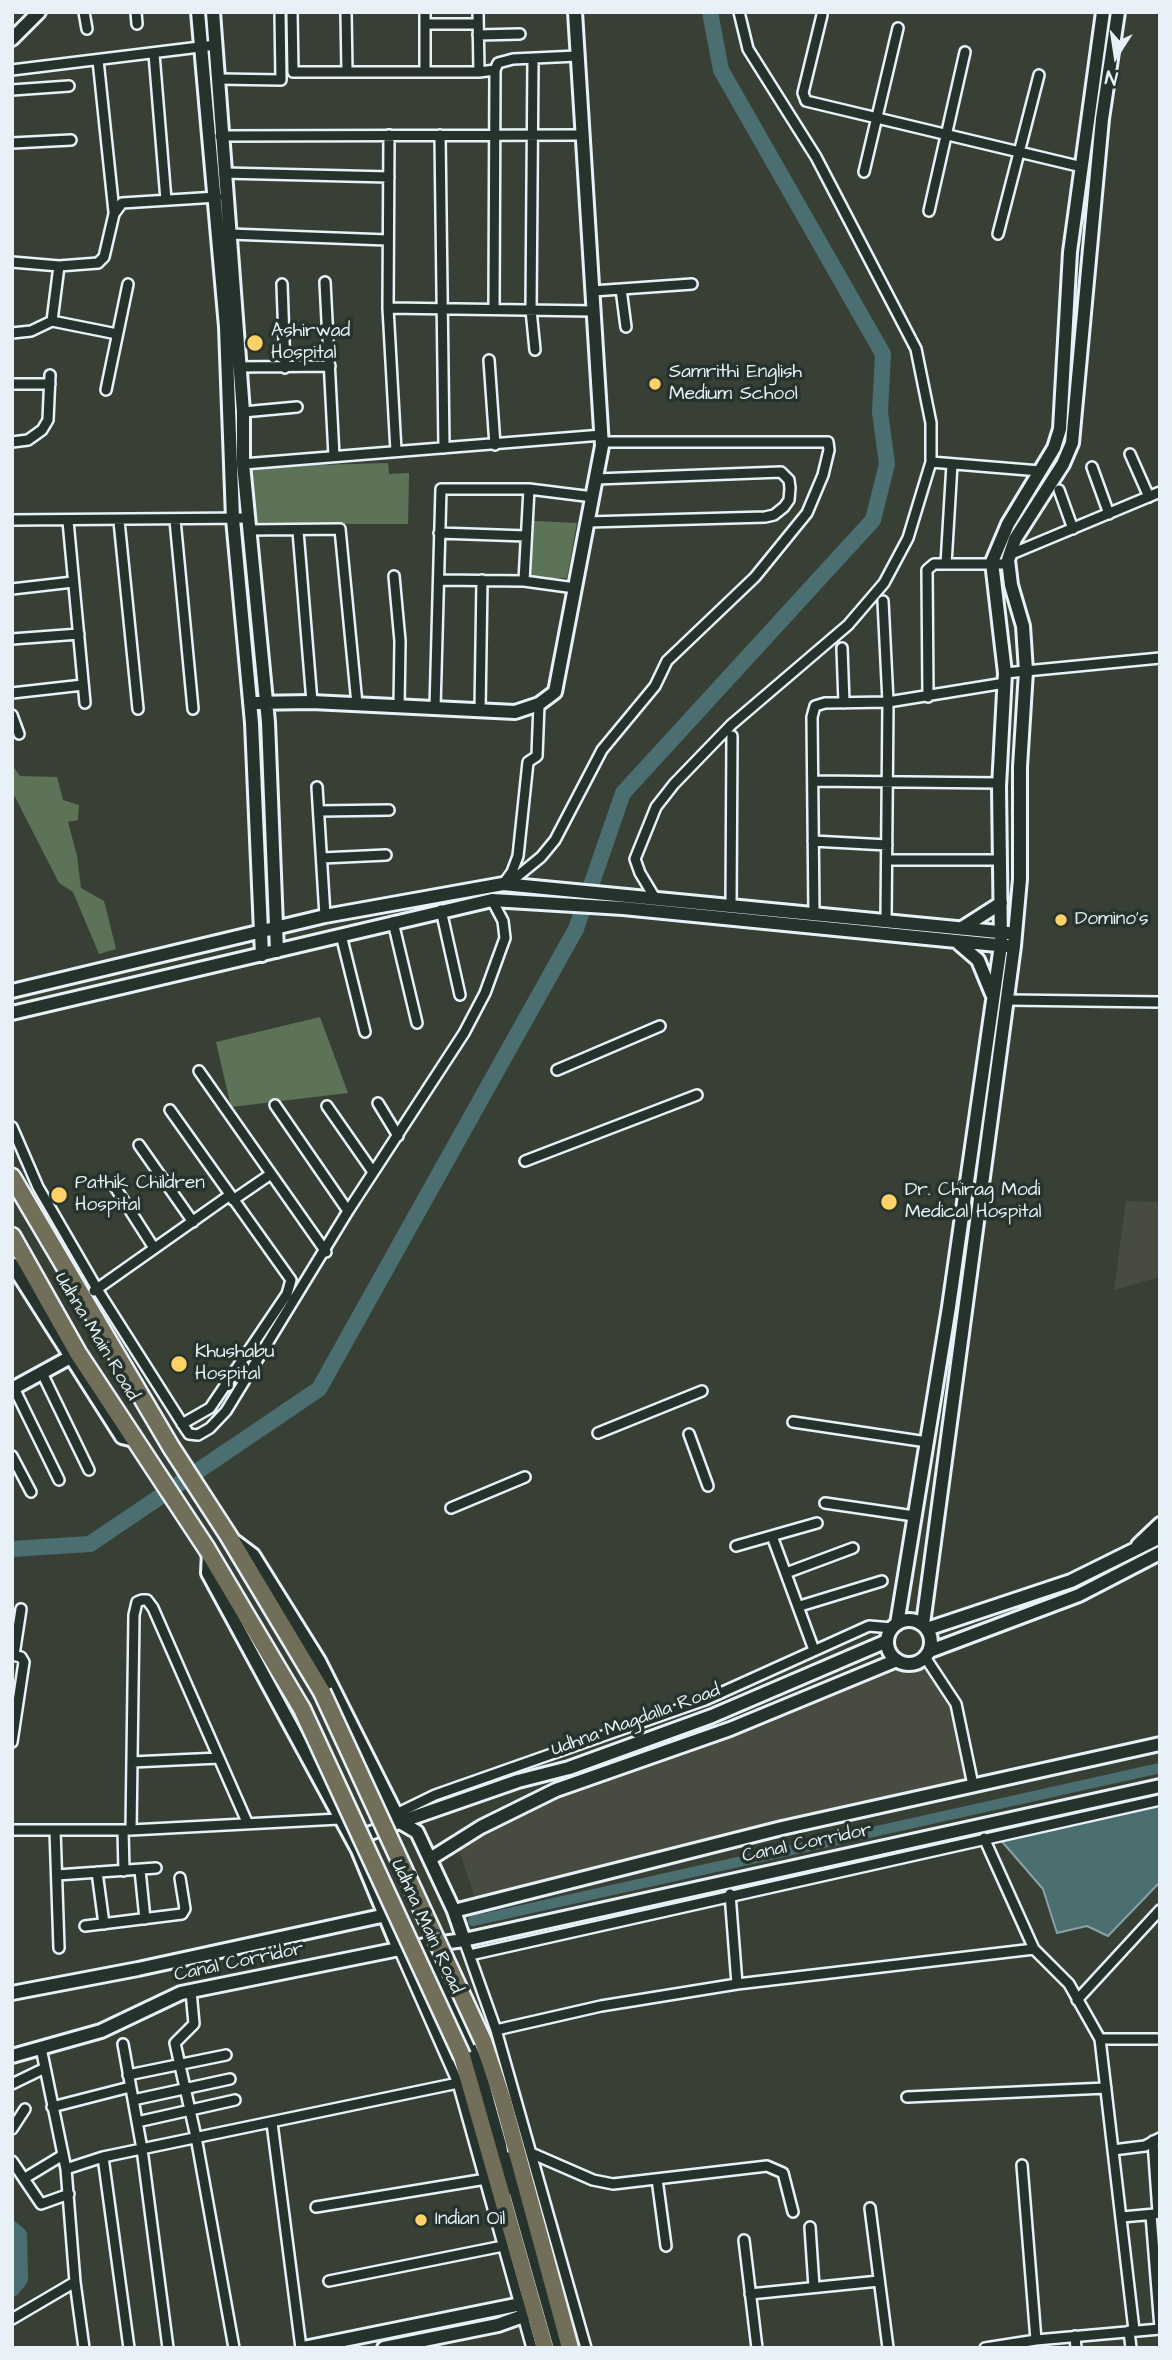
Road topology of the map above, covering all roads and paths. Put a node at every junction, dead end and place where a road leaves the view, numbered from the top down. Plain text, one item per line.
1 (38, 12) edge
2 (84, 12) edge
3 (136, 12) edge
4 (198, 12) edge
5 (213, 12) edge
6 (280, 12) edge
7 (292, 12) edge
8 (346, 12) edge
9 (425, 12) edge
10 (478, 12) edge
11 (575, 12) edge
12 (739, 12) edge
13 (1103, 12) edge
14 (1118, 12) edge
15 (822, 15) dead end
16 (137, 24) dead end
17 (425, 24) junction
18 (478, 24) junction
19 (898, 28) dead end
20 (86, 29) dead end
21 (520, 34) dead end
22 (478, 35) junction
23 (13, 39) edge
24 (216, 45) junction
25 (201, 47) junction
26 (965, 52) dead end
27 (154, 54) junction
28 (577, 55) junction
29 (533, 59) junction
30 (99, 60) junction
31 (495, 69) junction
32 (12, 70) edge
33 (347, 72) junction
34 (425, 72) junction
35 (478, 72) junction
36 (1039, 75) dead end
37 (219, 79) junction
38 (69, 86) dead end
39 (12, 90) edge
40 (875, 117) junction
41 (497, 134) junction
42 (947, 134) junction
43 (389, 135) junction
44 (440, 135) junction
45 (581, 135) junction
46 (220, 136) junction
47 (531, 136) junction
48 (71, 140) dead end
49 (12, 143) edge
50 (1021, 152) junction
51 (1082, 167) junction
52 (864, 172) dead end
53 (224, 173) junction
54 (389, 177) junction
55 (219, 197) junction
56 (166, 200) junction
57 (929, 211) dead end
58 (114, 214) junction
59 (230, 234) junction
60 (998, 234) dead end
61 (387, 240) junction
62 (12, 262) edge
63 (60, 266) junction
64 (326, 282) dead end
65 (128, 284) dead end
66 (282, 284) dead end
67 (692, 284) dead end
68 (621, 289) junction
69 (593, 291) junction
70 (441, 308) junction
71 (387, 309) junction
72 (494, 309) junction
73 (531, 310) junction
74 (594, 311) junction
75 (52, 321) junction
76 (626, 327) dead end
77 (12, 333) edge
78 (117, 334) junction
79 (535, 350) dead end
80 (489, 360) dead end
81 (330, 366) junction
82 (239, 367) junction
83 (285, 368) junction
84 (12, 384) edge
85 (106, 390) dead end
86 (297, 407) dead end
87 (243, 412) junction
88 (602, 439) junction
89 (12, 442) edge
90 (495, 445) junction
91 (444, 448) junction
92 (396, 451) junction
93 (1130, 454) dead end
94 (334, 456) junction
95 (930, 462) junction
96 (243, 464) junction
97 (952, 464) junction
98 (1093, 467) dead end
99 (1040, 471) junction
100 (596, 479) junction
101 (529, 489) junction
102 (1059, 490) dead end
103 (1160, 492) edge
104 (593, 497) junction
105 (1149, 497) junction
106 (1109, 514) junction
107 (233, 519) junction
108 (12, 520) edge
109 (175, 520) junction
110 (68, 521) junction
111 (119, 521) junction
112 (588, 522) junction
113 (248, 524) junction
114 (1073, 529) junction
115 (298, 531) junction
116 (439, 533) junction
117 (526, 536) junction
118 (1009, 559) junction
119 (992, 562) junction
120 (946, 564) junction
121 (394, 576) dead end
122 (439, 580) junction
123 (482, 580) junction
124 (524, 581) junction
125 (74, 582) junction
126 (575, 588) junction
127 (12, 589) edge
128 (883, 601) dead end
129 (79, 634) junction
130 (12, 639) edge
131 (842, 648) dead end
132 (1160, 658) edge
133 (1026, 671) junction
134 (1005, 678) junction
135 (83, 685) junction
136 (12, 693) edge
137 (928, 696) junction
138 (265, 702) junction
139 (312, 702) junction
140 (888, 702) junction
141 (85, 703) dead end
142 (844, 703) junction
143 (250, 704) junction
144 (539, 704) junction
145 (357, 705) junction
146 (399, 706) junction
147 (435, 708) junction
148 (138, 709) dead end
149 (193, 709) dead end
150 (480, 711) junction
151 (12, 715) edge
152 (19, 734) dead end
153 (732, 736) dead end
154 (813, 781) junction
155 (887, 781) junction
156 (999, 783) junction
157 (317, 787) dead end
158 (389, 810) dead end
159 (319, 811) junction
160 (813, 841) junction
161 (887, 845) junction
162 (386, 855) dead end
163 (322, 858) junction
164 (887, 860) junction
165 (1001, 860) junction
166 (510, 884) junction
167 (655, 898) junction
168 (492, 900) junction
169 (624, 902) junction
170 (1001, 903) junction
171 (731, 906) junction
172 (441, 910) junction
173 (814, 914) junction
174 (325, 916) junction
175 (886, 920) junction
176 (393, 922) junction
177 (275, 928) junction
178 (962, 928) junction
179 (260, 932) junction
180 (341, 935) junction
181 (1008, 939) junction
182 (956, 941) junction
183 (277, 951) junction
184 (262, 955) junction
185 (13, 987) edge
186 (460, 995) dead end
187 (993, 997) junction
188 (1008, 1000) junction
189 (1160, 1003) edge
190 (12, 1013) edge
191 (417, 1023) dead end
192 (660, 1026) dead end
193 (365, 1032) dead end
194 (557, 1070) dead end
195 (198, 1071) dead end
196 (697, 1095) dead end
197 (378, 1103) dead end
198 (275, 1105) dead end
199 (327, 1106) dead end
200 (170, 1110) dead end
201 (12, 1127) edge
202 (398, 1136) junction
203 (139, 1145) dead end
204 (525, 1161) dead end
205 (373, 1172) junction
206 (271, 1174) junction
207 (12, 1177) edge
208 (115, 1187) dead end
209 (232, 1198) junction
210 (348, 1211) junction
211 (193, 1222) junction
212 (12, 1236) edge
213 (154, 1248) junction
214 (326, 1252) junction
215 (12, 1264) edge
216 (97, 1289) junction
217 (82, 1298) junction
218 (74, 1355) junction
219 (41, 1373) junction
220 (13, 1389) edge
221 (702, 1391) dead end
222 (793, 1422) dead end
223 (182, 1424) junction
224 (598, 1433) dead end
225 (689, 1434) dead end
226 (926, 1442) junction
227 (12, 1456) edge
228 (89, 1470) dead end
229 (525, 1477) dead end
230 (60, 1480) dead end
231 (708, 1486) dead end
232 (31, 1492) dead end
233 (825, 1503) dead end
234 (451, 1508) dead end
235 (914, 1516) junction
236 (817, 1523) dead end
237 (1160, 1524) edge
238 (772, 1536) junction
239 (230, 1537) junction
240 (1160, 1537) edge
241 (736, 1546) dead end
242 (853, 1548) dead end
243 (1135, 1548) junction
244 (208, 1550) junction
245 (1160, 1553) edge
246 (1143, 1563) junction
247 (1160, 1567) edge
248 (786, 1573) junction
249 (882, 1581) dead end
250 (800, 1606) junction
251 (21, 1609) dead end
252 (925, 1627) junction
253 (892, 1631) junction
254 (814, 1650) junction
255 (927, 1654) junction
256 (13, 1655) edge
257 (897, 1660) junction
258 (17, 1681) edge
259 (12, 1742) edge
260 (1160, 1744) edge
261 (219, 1758) junction
262 (132, 1762) junction
263 (973, 1785) junction
264 (1160, 1786) edge
265 (1160, 1800) edge
266 (339, 1819) junction
267 (397, 1820) junction
268 (247, 1822) junction
269 (12, 1830) edge
270 (55, 1830) junction
271 (127, 1830) junction
272 (984, 1838) junction
273 (358, 1850) junction
274 (430, 1858) junction
275 (156, 1868) dead end
276 (140, 1870) junction
277 (124, 1871) junction
278 (97, 1872) junction
279 (57, 1875) junction
280 (180, 1878) dead end
281 (730, 1894) junction
282 (1160, 1910) edge
283 (454, 1911) junction
284 (386, 1915) junction
285 (145, 1919) junction
286 (104, 1924) junction
287 (85, 1926) dead end
288 (464, 1940) junction
289 (424, 1945) junction
290 (59, 1948) dead end
291 (1034, 1949) junction
292 (399, 1950) junction
293 (470, 1955) junction
294 (737, 1984) junction
295 (191, 1991) junction
296 (12, 1993) edge
297 (1077, 2000) junction
298 (496, 2030) junction
299 (1100, 2039) junction
300 (1160, 2039) edge
301 (122, 2044) dead end
302 (41, 2048) junction
303 (226, 2054) dead end
304 (12, 2056) edge
305 (178, 2064) junction
306 (45, 2067) junction
307 (128, 2075) junction
308 (230, 2079) dead end
309 (458, 2083) junction
310 (12, 2084) edge
311 (130, 2087) junction
312 (184, 2088) junction
313 (1106, 2088) junction
314 (907, 2097) dead end
315 (133, 2100) junction
316 (235, 2101) dead end
317 (52, 2107) junction
318 (25, 2109) dead end
319 (190, 2111) junction
320 (137, 2122) junction
321 (272, 2123) junction
322 (12, 2129) edge
323 (196, 2137) junction
324 (1156, 2140) edge
325 (500, 2145) junction
326 (142, 2149) junction
327 (1113, 2150) junction
328 (531, 2154) junction
329 (63, 2155) junction
330 (103, 2157) junction
331 (12, 2161) edge
332 (1022, 2165) dead end
333 (66, 2169) junction
334 (25, 2178) junction
335 (486, 2179) junction
336 (657, 2179) junction
337 (69, 2194) junction
338 (316, 2207) dead end
339 (870, 2208) dead end
340 (793, 2212) dead end
341 (1156, 2214) edge
342 (1122, 2217) junction
343 (810, 2227) dead end
344 (744, 2241) dead end
345 (503, 2246) junction
346 (666, 2246) dead end
347 (329, 2281) dead end
348 (880, 2281) junction
349 (75, 2282) junction
350 (814, 2287) junction
351 (750, 2294) junction
352 (526, 2308) junction
353 (12, 2319) edge
354 (1160, 2329) edge
355 (1132, 2330) junction
356 (1075, 2336) junction
357 (1042, 2342) edge
358 (1008, 2346) edge
359 (84, 2348) edge
360 (128, 2348) edge
361 (168, 2348) edge
362 (234, 2348) edge
363 (302, 2348) edge
364 (384, 2348) edge
365 (532, 2348) edge
366 (545, 2348) edge
367 (553, 2348) edge
368 (560, 2348) edge
369 (570, 2348) edge
370 (586, 2348) edge
371 (757, 2348) edge
372 (888, 2348) edge
373 (985, 2348) edge
374 (1076, 2348) edge
375 (1131, 2348) edge

1 - 23 street
2 - 20 street
3 - 16 street
4 - 25 street
5 - 24 street
6 - 37 street
7 - 33 street
8 - 33 street
9 - 17 street
10 - 18 street
11 - 28 street
12 - 95 street
13 - 51 street
14 - 118 street
15 - 40 street
17 - 18 street
17 - 34 street
18 - 22 street
19 - 40 street
21 - 22 street
22 - 35 street
24 - 25 street
24 - 37 street
25 - 27 street
25 - 55 street
26 - 42 street
27 - 30 street
27 - 56 street
28 - 29 street
28 - 45 street
29 - 31 street
29 - 47 street
30 - 32 street
30 - 58 street
31 - 35 street
31 - 41 street
33 - 34 street
34 - 35 street
36 - 50 street
37 - 46 street
38 - 39 street
40 - 42 street
40 - 52 street
41 - 44 street
41 - 47 street
41 - 72 street
42 - 50 street
42 - 57 street
43 - 44 street
43 - 46 street
43 - 54 street
44 - 70 street
45 - 47 street
45 - 69 street
46 - 53 street
47 - 73 street
48 - 49 street
50 - 51 street
50 - 60 street
51 - 99 street
53 - 54 street
53 - 55 street
54 - 61 street
55 - 56 street
55 - 59 street
55 - 107 street
56 - 58 street
58 - 63 street
59 - 61 street
59 - 82 street
61 - 71 street
62 - 63 street
63 - 75 street
64 - 81 street
65 - 78 street
66 - 83 street
67 - 68 street
68 - 69 street
68 - 76 street
69 - 74 street
70 - 71 street
70 - 72 street
70 - 91 street
71 - 92 street
72 - 73 street
73 - 74 street
73 - 79 street
74 - 88 street
75 - 77 street
75 - 78 street
78 - 85 street
80 - 90 street
81 - 83 street
81 - 94 street
82 - 83 street
82 - 87 street
84 - 89 street
86 - 87 street
87 - 96 street
88 - 90 street
88 - 100 street
88 - 166 street
90 - 91 street
91 - 92 street
92 - 94 street
93 - 105 street
94 - 96 street
95 - 97 street
95 - 167 street
96 - 113 street
97 - 99 street
97 - 120 street
98 - 106 street
99 - 119 street
100 - 104 street
100 - 112 street
101 - 104 street
101 - 116 street
101 - 117 street
102 - 114 street
103 - 105 street
104 - 112 street
105 - 106 street
106 - 114 street
107 - 109 street
107 - 113 street
107 - 143 street
108 - 110 street
109 - 111 street
109 - 149 street
110 - 111 street
110 - 125 street
111 - 148 street
112 - 126 street
113 - 115 street
113 - 138 street
114 - 118 street
115 - 139 street
115 - 145 street
116 - 117 street
116 - 122 street
117 - 124 street
118 - 119 street
118 - 133 street
119 - 120 street
119 - 134 street
120 - 137 street
121 - 146 street
122 - 123 street
122 - 147 street
123 - 124 street
123 - 150 street
124 - 126 street
125 - 127 street
125 - 129 street
126 - 144 street
128 - 140 street
129 - 130 street
129 - 135 street
131 - 142 street
132 - 133 street
133 - 134 street
133 - 181 street
134 - 137 street
134 - 156 street
135 - 136 street
135 - 141 street
137 - 140 street
138 - 139 street
138 - 143 street
138 - 177 street
139 - 145 street
140 - 142 street
140 - 155 street
142 - 154 street
143 - 179 street
144 - 150 street
144 - 166 street
145 - 146 street
146 - 147 street
147 - 150 street
151 - 152 street
153 - 171 street
154 - 155 street
154 - 160 street
155 - 156 street
155 - 161 street
156 - 165 street
157 - 159 street
158 - 159 street
159 - 163 street
160 - 161 street
160 - 173 street
161 - 164 street
162 - 163 street
163 - 174 street
164 - 165 street
164 - 175 street
165 - 170 street
166 - 169 street
166 - 174 street
167 - 169 street
167 - 171 street
168 - 169 street
168 - 172 street
168 - 202 street
169 - 182 street
170 - 178 street
170 - 181 street
171 - 173 street
172 - 176 street
172 - 186 street
173 - 175 street
174 - 177 street
175 - 178 street
176 - 180 street
176 - 191 street
177 - 179 street
177 - 183 street
178 - 181 street
179 - 184 street
179 - 185 street
180 - 183 street
180 - 193 street
181 - 182 street
181 - 187 street
181 - 188 street
182 - 187 street
183 - 184 street
184 - 190 street
187 - 226 street
188 - 189 street
188 - 252 street
192 - 194 street
195 - 206 street
196 - 204 street
197 - 202 street
198 - 210 street
199 - 205 street
200 - 209 street
201 - 216 street
202 - 205 street
203 - 211 street
205 - 210 street
206 - 209 street
206 - 214 street
207 - 217 highway
208 - 213 street
209 - 211 street
209 - 223 street
210 - 214 street
211 - 213 street
212 - 218 highway, Udhna Main Road
213 - 216 street
214 - 223 street
215 - 218 street
216 - 217 street
216 - 223 street
217 - 239 highway
218 - 219 street
218 - 244 highway, Udhna Main Road
219 - 220 street
219 - 228 street
220 - 230 street
221 - 224 street
222 - 226 street
225 - 231 street
226 - 235 street
227 - 232 street
229 - 234 street
233 - 235 street
235 - 253 street
236 - 238 street
237 - 243 street
238 - 241 street
238 - 248 street
239 - 267 street
239 - 369 highway, bridge
240 - 243 street
242 - 248 street
243 - 246 street
243 - 252 street, Udhna Magdalla Road
244 - 266 street
244 - 352 highway, Udhna Main Road, bridge
245 - 246 street
246 - 247 street
246 - 255 street
248 - 250 street
249 - 250 street
250 - 254 street
251 - 256 street
252 - 253 street, Udhna Magdalla Road
252 - 255 street
253 - 254 street
253 - 257 street
253 - 267 street, Udhna Magdalla Road
254 - 267 street
255 - 257 street
255 - 263 street
256 - 258 street
257 - 274 street
258 - 259 street
260 - 263 street
261 - 262 street
261 - 262 street
261 - 268 street
262 - 271 street
263 - 283 street
264 - 288 street, Canal Corridor
265 - 272 street
266 - 268 street
266 - 273 street
267 - 273 street, Udhna Magdalla Road
267 - 274 street
268 - 271 street
269 - 270 street
270 - 271 street
270 - 279 street
271 - 277 street
272 - 281 street
272 - 291 street
273 - 284 street
274 - 283 street
275 - 276 street
276 - 277 street
276 - 285 street
277 - 278 street
278 - 279 street
278 - 286 street
279 - 290 street
280 - 285 street
281 - 293 street
281 - 294 street
282 - 297 street
283 - 288 street
284 - 292 street
284 - 296 street
285 - 286 street
286 - 287 street
288 - 289 street, Canal Corridor
288 - 293 street
289 - 292 street, Canal Corridor
289 - 325 street
291 - 294 street
291 - 297 street
292 - 295 street, Canal Corridor
292 - 309 street
293 - 298 street
294 - 298 street
295 - 302 street, Canal Corridor
295 - 305 street
297 - 299 street
298 - 328 street
299 - 300 street
299 - 313 street
301 - 307 street
302 - 304 street, Canal Corridor
302 - 306 street
303 - 305 street
305 - 307 street
305 - 312 street
306 - 310 street
306 - 317 street
307 - 311 street
308 - 312 street
309 - 321 street
309 - 335 street
311 - 315 street
311 - 317 street
312 - 315 street
312 - 319 street
313 - 314 street
313 - 327 street
315 - 320 street
316 - 319 street
317 - 329 street
318 - 322 street
319 - 320 street
319 - 323 street
320 - 326 street
321 - 323 street
321 - 363 street
323 - 326 street
323 - 362 street
324 - 327 street
324 - 341 street
325 - 367 street
325 - 368 street
326 - 330 street
326 - 361 street
327 - 342 street
328 - 336 street
328 - 370 street
329 - 333 street
329 - 334 street
330 - 333 street
330 - 360 street
331 - 334 street
332 - 357 street
333 - 337 street
334 - 337 street
335 - 338 street
335 - 345 street
336 - 340 street
336 - 346 street
337 - 349 street
339 - 348 street
341 - 342 street
341 - 354 street
342 - 355 street
343 - 350 street
344 - 351 street
345 - 347 street
345 - 352 street
348 - 350 street
348 - 372 street
349 - 353 street
349 - 359 street
350 - 351 street
351 - 371 street
352 - 363 street
352 - 364 street
352 - 365 street
352 - 366 highway, Udhna Main Road
354 - 355 street
355 - 356 street
355 - 375 street
356 - 357 street
356 - 374 street
357 - 358 street
358 - 373 street

